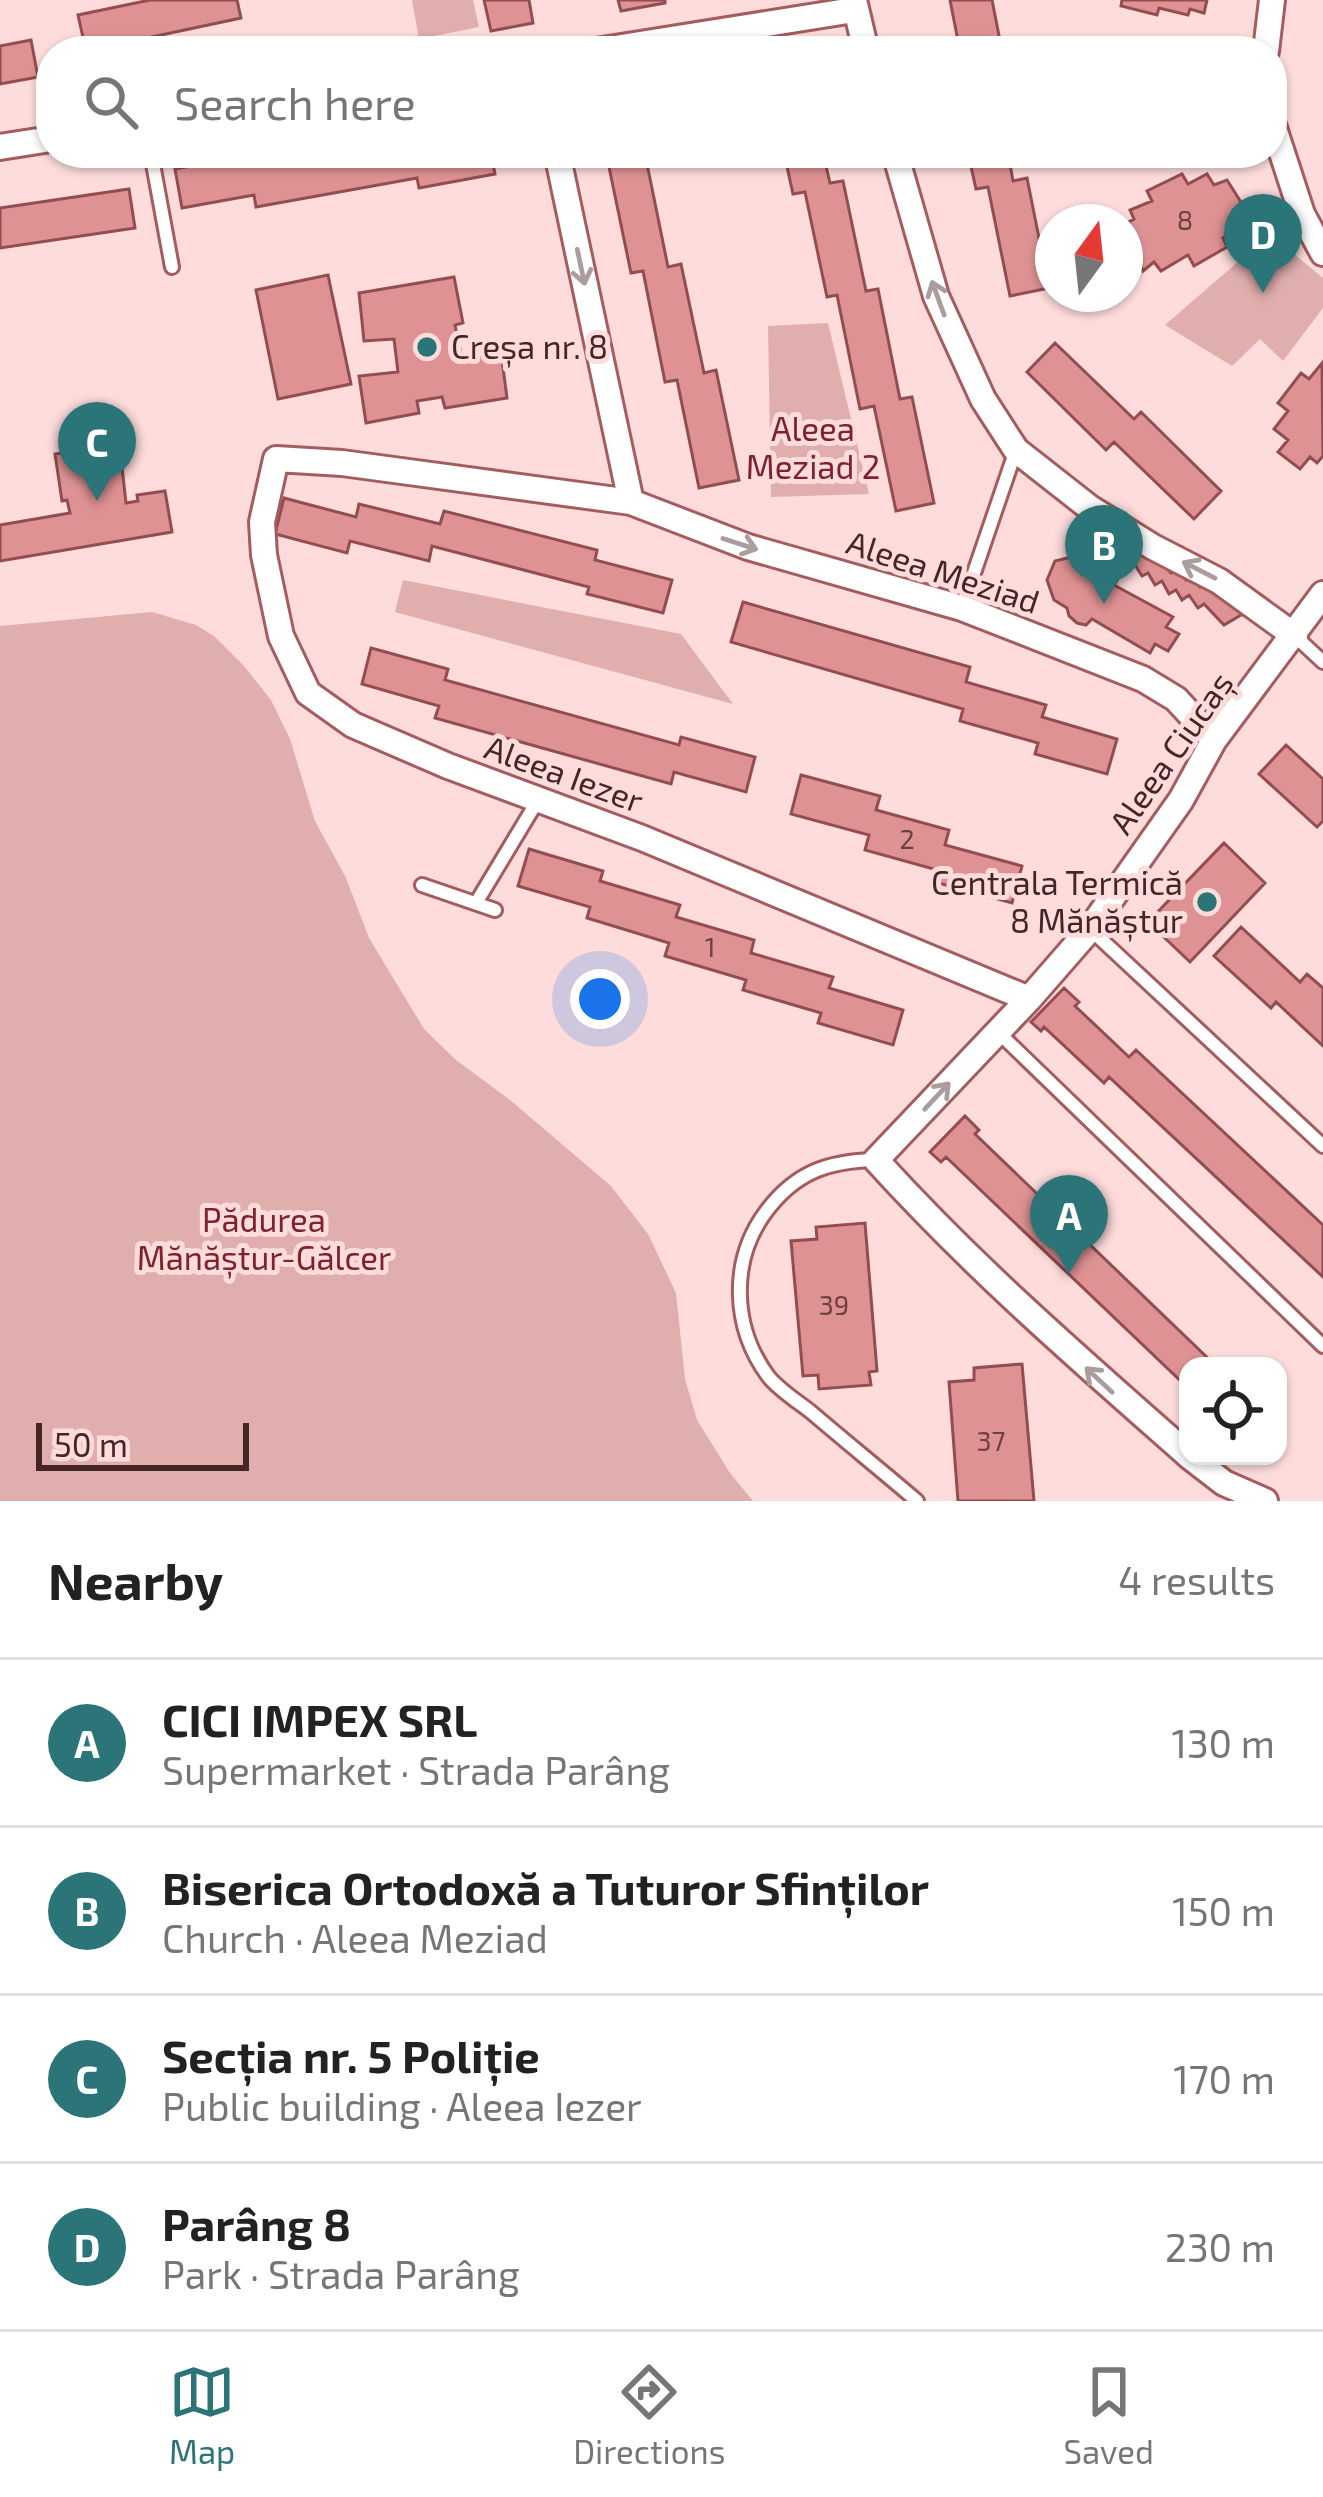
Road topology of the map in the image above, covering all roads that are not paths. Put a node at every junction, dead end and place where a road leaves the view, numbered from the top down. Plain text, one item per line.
1 (1272, 0) edge
2 (854, 5) edge
3 (680, 36) edge
4 (862, 36) edge
5 (1268, 36) edge
6 (36, 141) edge
7 (0, 147) edge
8 (1287, 155) edge
9 (154, 168) edge
10 (560, 168) edge
11 (899, 168) edge
12 (1313, 211) edge
13 (1323, 253) edge
14 (172, 267) dead end
15 (1016, 450) junction
16 (276, 459) joint
17 (631, 502) junction
18 (1323, 594) edge
19 (962, 608) junction
20 (1294, 636) junction
21 (1323, 662) edge
22 (1214, 740) junction
23 (538, 800) junction
24 (422, 885) dead end
25 (476, 903) junction
26 (495, 910) dead end
27 (1090, 928) junction
28 (1029, 999) junction
29 (997, 1031) junction
30 (1323, 1146) edge
31 (876, 1160) junction
32 (1323, 1346) edge
33 (1179, 1449) edge
34 (1200, 1465) edge
35 (917, 1501) edge
36 (1265, 1501) edge

1 - 5 street
2 - 3 street
2 - 4 street
6 - 7 street
8 - 12 street
9 - 14 lane
10 -> 17 street
15 -> 11 street
12 - 13 street
15 - 19 lane
20 -> 15 street
16 - 17 street, Aleea Meziad
16 - 23 street, Aleea Iezer
17 -> 19 street, Aleea Meziad
18 - 20 street, Aleea Ciucaș
19 - 22 street, Aleea Meziad
20 - 21 lane
20 - 22 street, Aleea Ciucaș
22 - 27 street, Aleea Ciucaș
23 - 25 lane
23 - 28 street, Aleea Iezer
24 - 25 lane
25 - 26 lane
27 - 28 street, Aleea Ciucaș
27 - 30 lane
28 - 29 street, Aleea Ciucaș
31 -> 29 street, Aleea Ciucaș
29 - 32 lane
33 -> 31 street
31 - 35 lane
34 - 36 street

